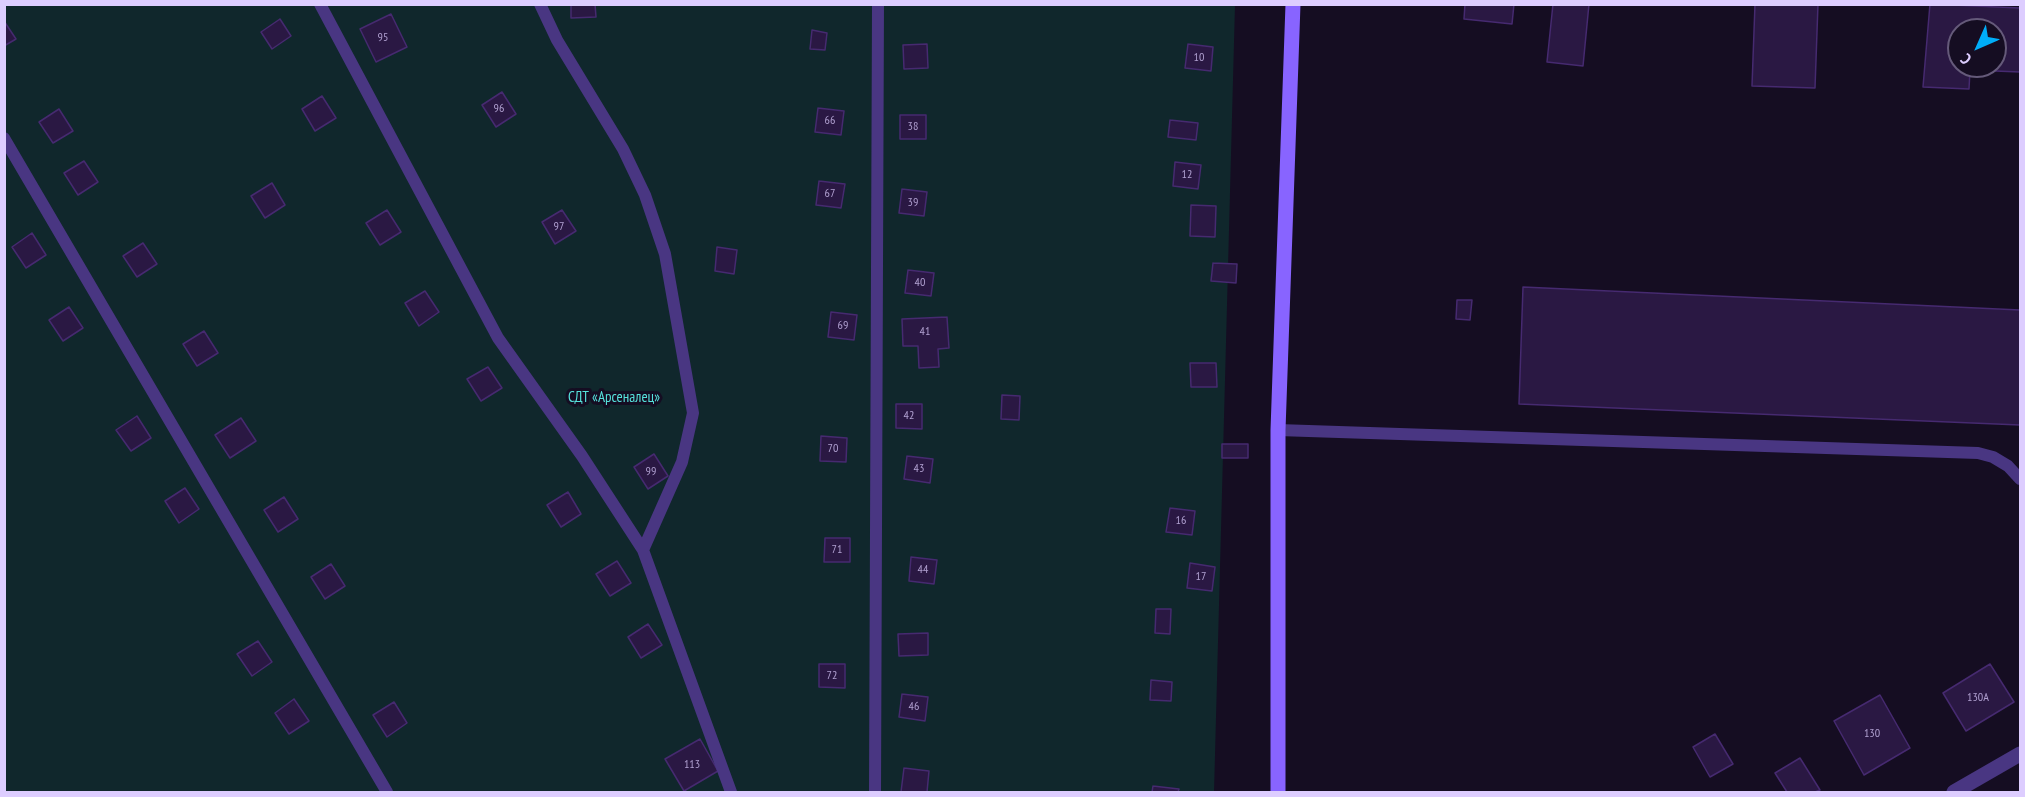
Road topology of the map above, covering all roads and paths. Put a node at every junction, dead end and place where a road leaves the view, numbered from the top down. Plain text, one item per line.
1 (320, 4) edge
2 (540, 4) edge
3 (878, 4) edge
4 (1293, 4) edge
5 (4, 138) edge
6 (1278, 430) junction
7 (2020, 479) edge
8 (643, 550) junction
9 (2020, 754) edge
10 (387, 792) edge
11 (731, 792) edge
12 (875, 792) edge
13 (1278, 792) edge
14 (1954, 792) edge

1 - 8 lane
2 - 8 lane
3 - 12 lane
4 - 6 street
5 - 10 lane
6 - 7 lane
6 - 13 street
8 - 11 lane
9 - 14 street

